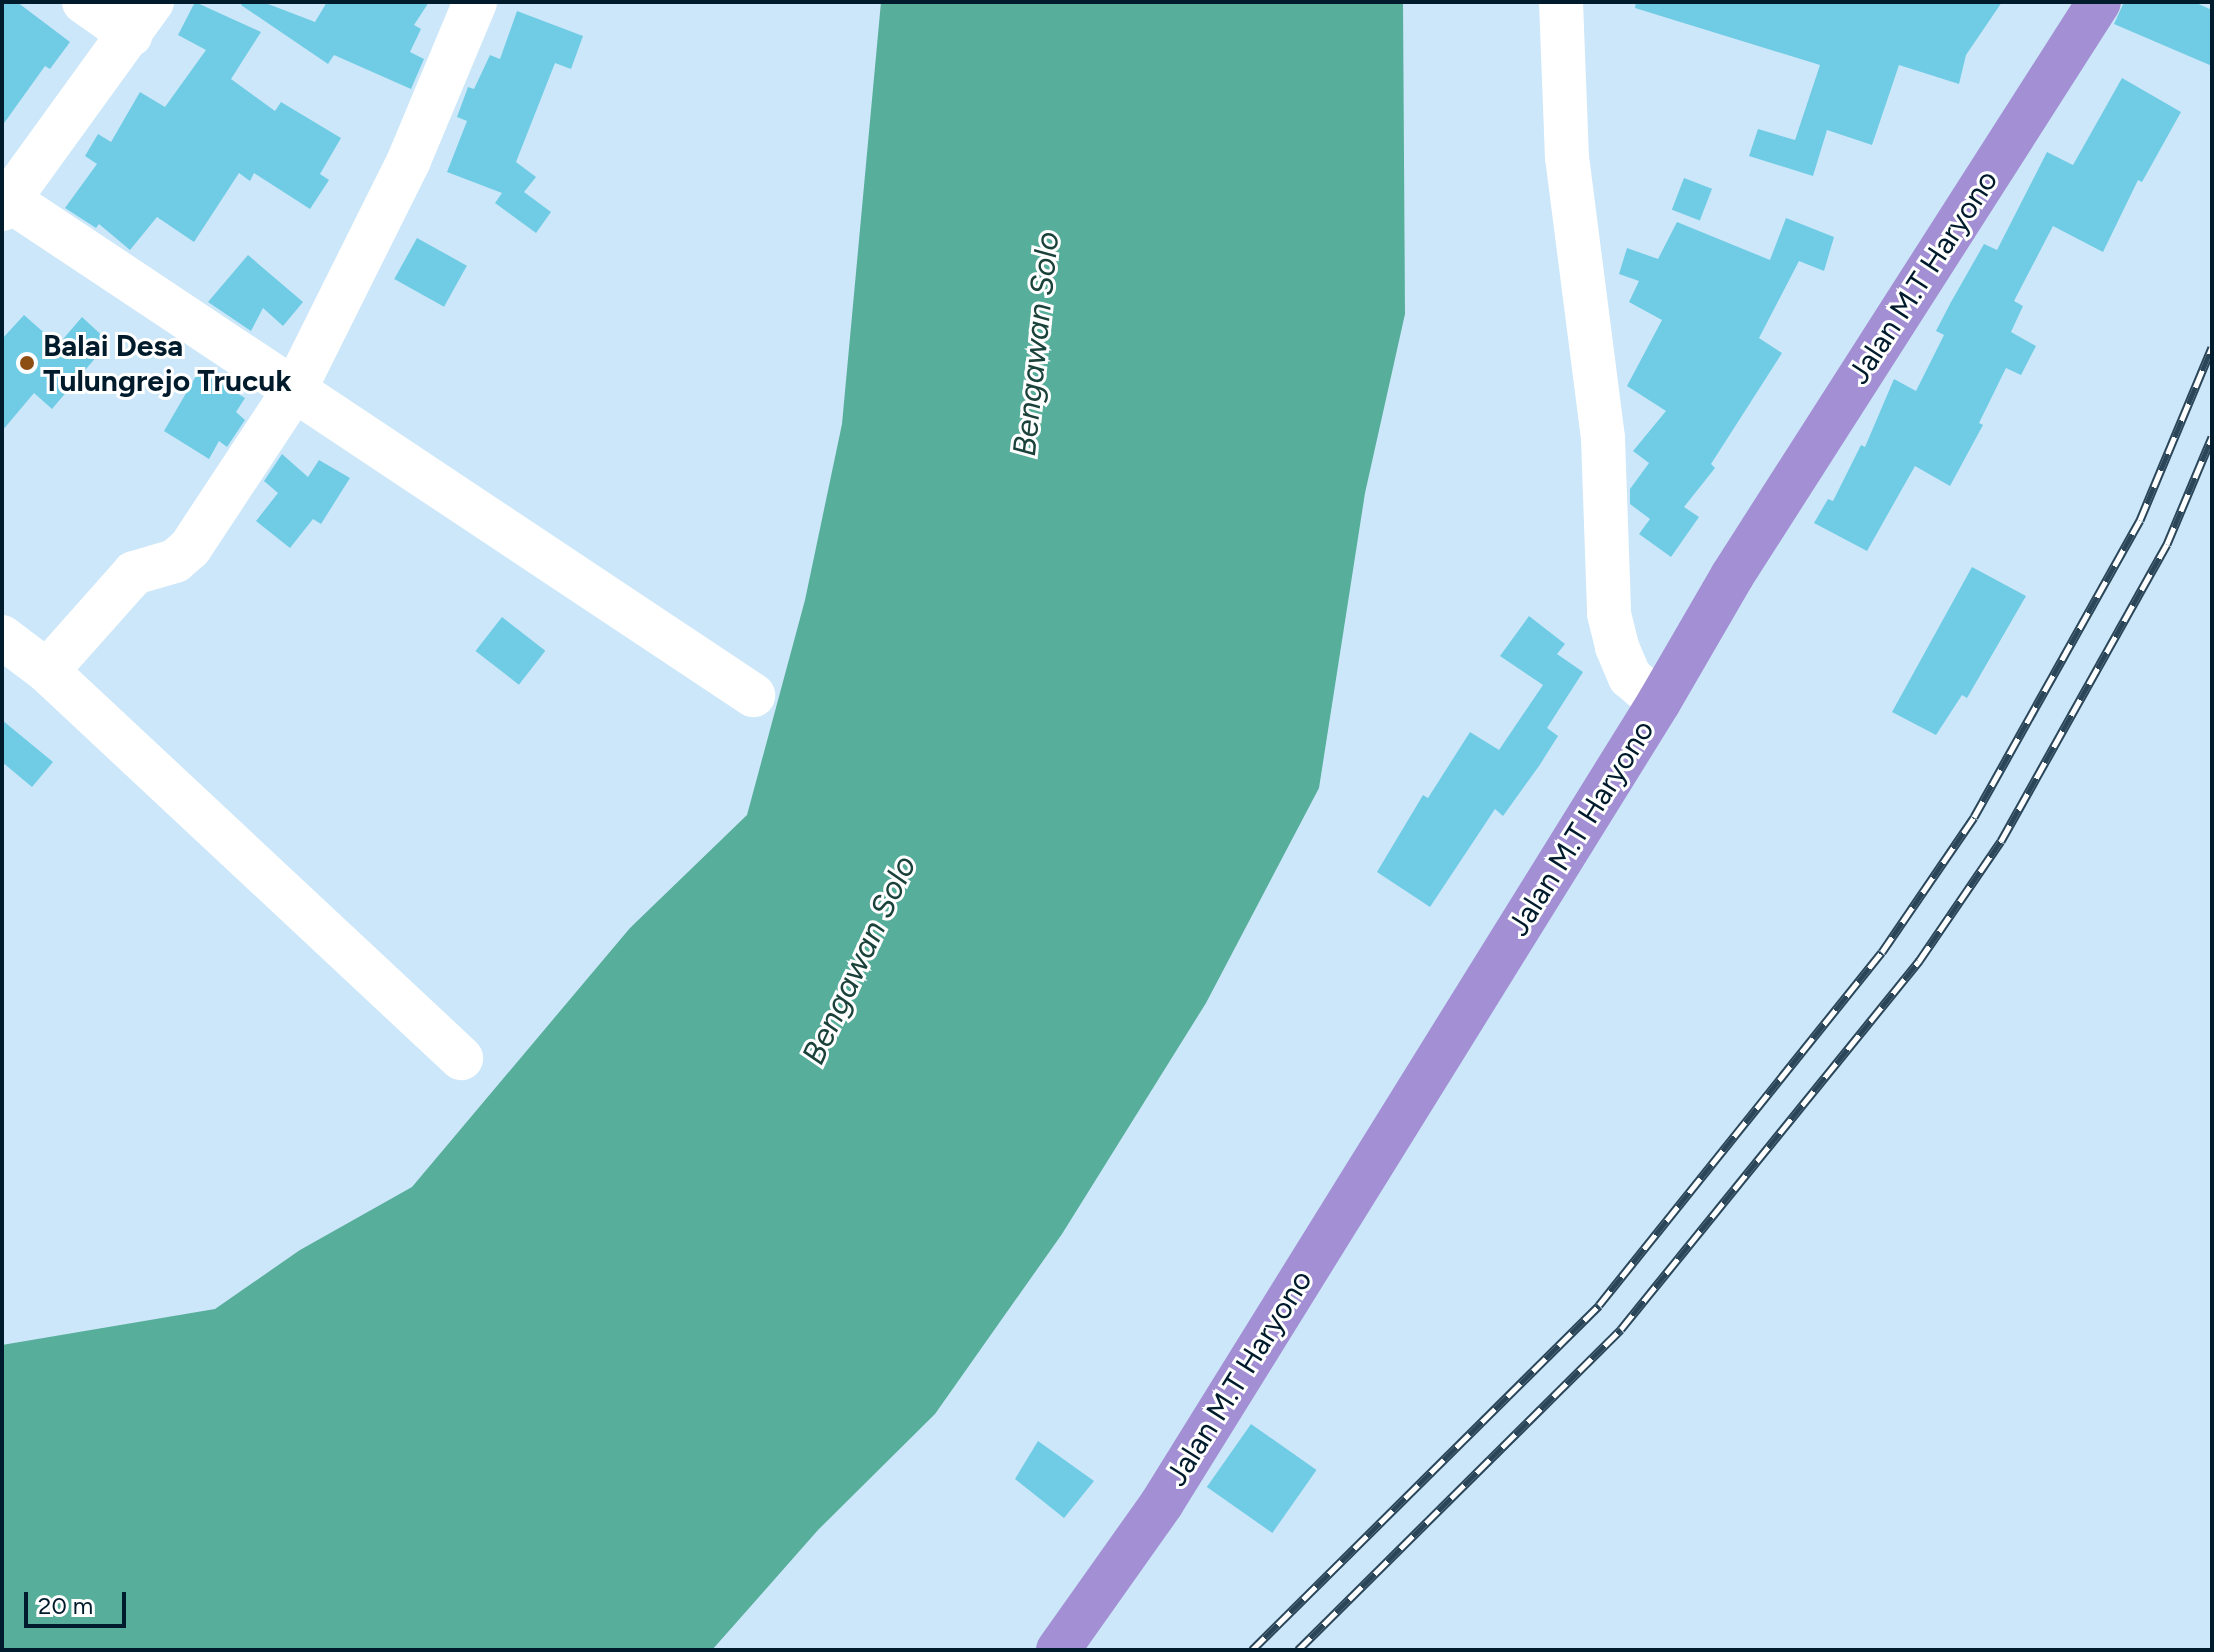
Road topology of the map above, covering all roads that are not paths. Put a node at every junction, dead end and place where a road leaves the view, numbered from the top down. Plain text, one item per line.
1 (84, 2) edge
2 (475, 2) edge
3 (1561, 2) edge
4 (2099, 2) edge
5 (141, 18) edge
6 (6, 205) edge
7 (295, 389) junction
8 (2, 637) edge
9 (47, 671) junction
10 (753, 695) dead end
11 (1659, 702) junction
12 (461, 1058) dead end
13 (1058, 1650) edge

1 - 5 street
2 - 7 street
3 - 11 street
4 - 11 highway, Jalan M.T Haryono
5 - 6 street
6 - 7 street
7 - 9 street
7 - 10 street
8 - 9 street
9 - 12 street
11 - 13 highway, Jalan M.T Haryono

